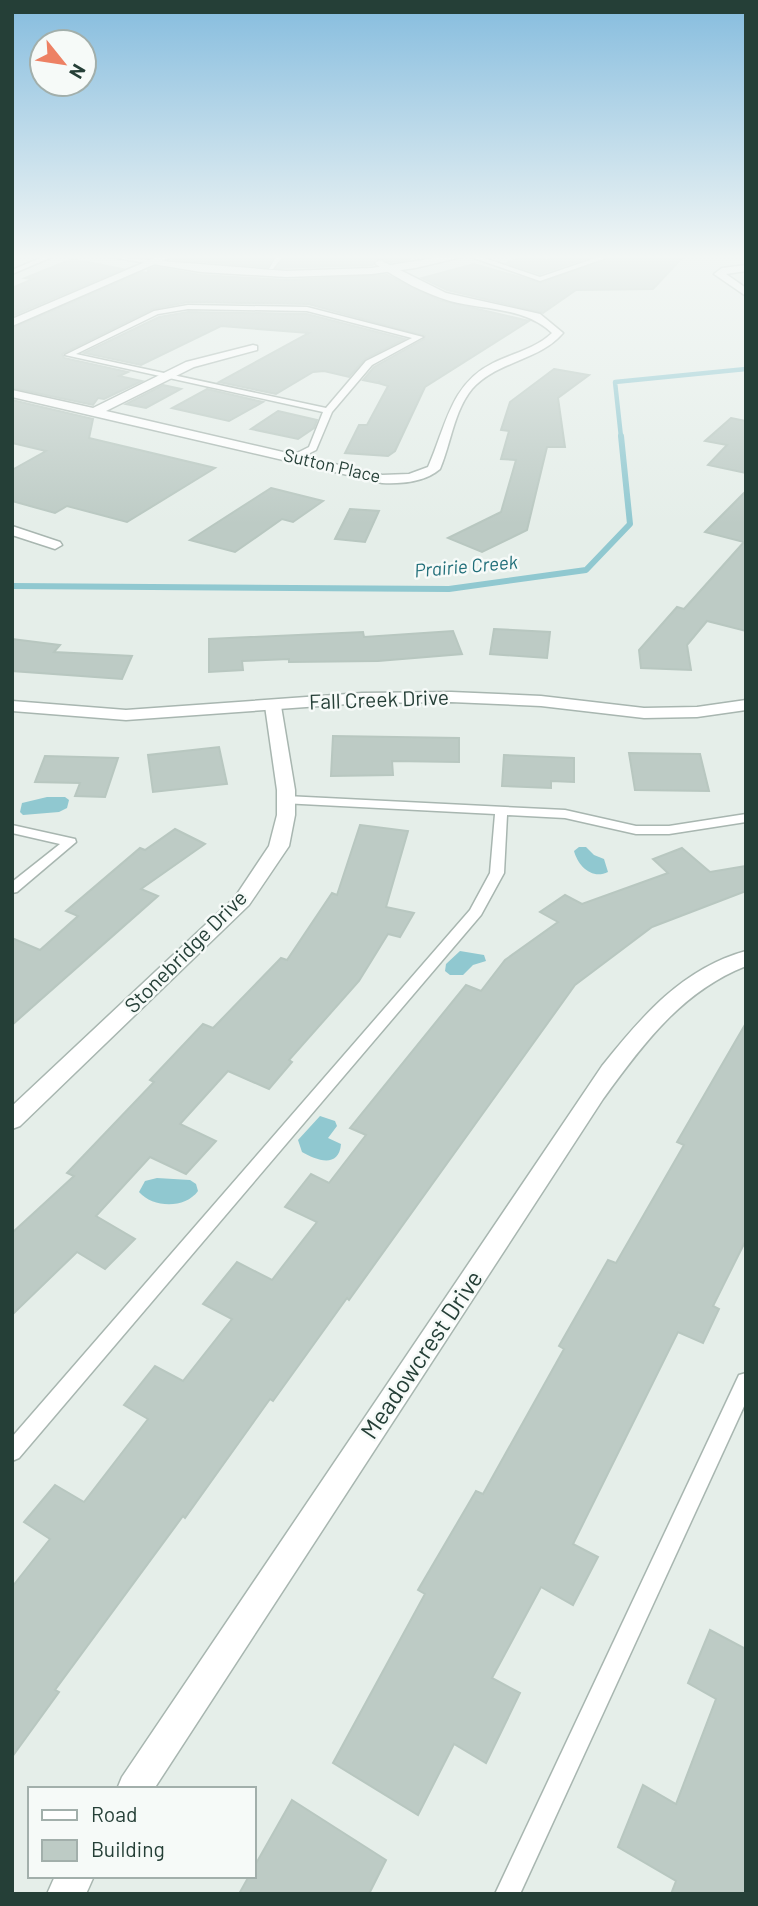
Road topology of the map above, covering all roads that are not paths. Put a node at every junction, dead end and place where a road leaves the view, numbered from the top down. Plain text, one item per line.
1 (87, 346) edge
2 (402, 346) edge
3 (541, 346) edge
4 (253, 348) dead end
5 (165, 375) junction
6 (12, 393) edge
7 (328, 411) junction
8 (93, 412) junction
9 (294, 458) junction
10 (12, 530) edge
11 (55, 545) dead end
12 (746, 705) edge
13 (12, 706) edge
14 (273, 706) junction
15 (286, 800) junction
16 (502, 811) junction
17 (746, 818) edge
18 (12, 829) edge
19 (12, 889) edge
20 (746, 958) edge
21 (12, 1119) edge
22 (746, 1381) edge
23 (12, 1452) edge
24 (135, 1787) edge
25 (75, 1878) edge
26 (65, 1894) edge
27 (506, 1894) edge

1 - 5 lane
2 - 7 lane
3 - 9 street, Sutton Place
4 - 5 street
5 - 7 lane
5 - 8 street
6 - 8 street, Sutton Place
7 - 9 lane
8 - 9 street, Sutton Place
10 - 11 street
12 - 14 street, Fall Creek Drive
13 - 14 street, Fall Creek Drive
14 - 15 street, Stonebridge Drive
15 - 16 lane
15 - 21 street, Stonebridge Drive
16 - 17 lane
16 - 23 lane
18 - 19 lane
20 - 24 street, Meadowcrest Drive
22 - 27 lane
25 - 26 street

